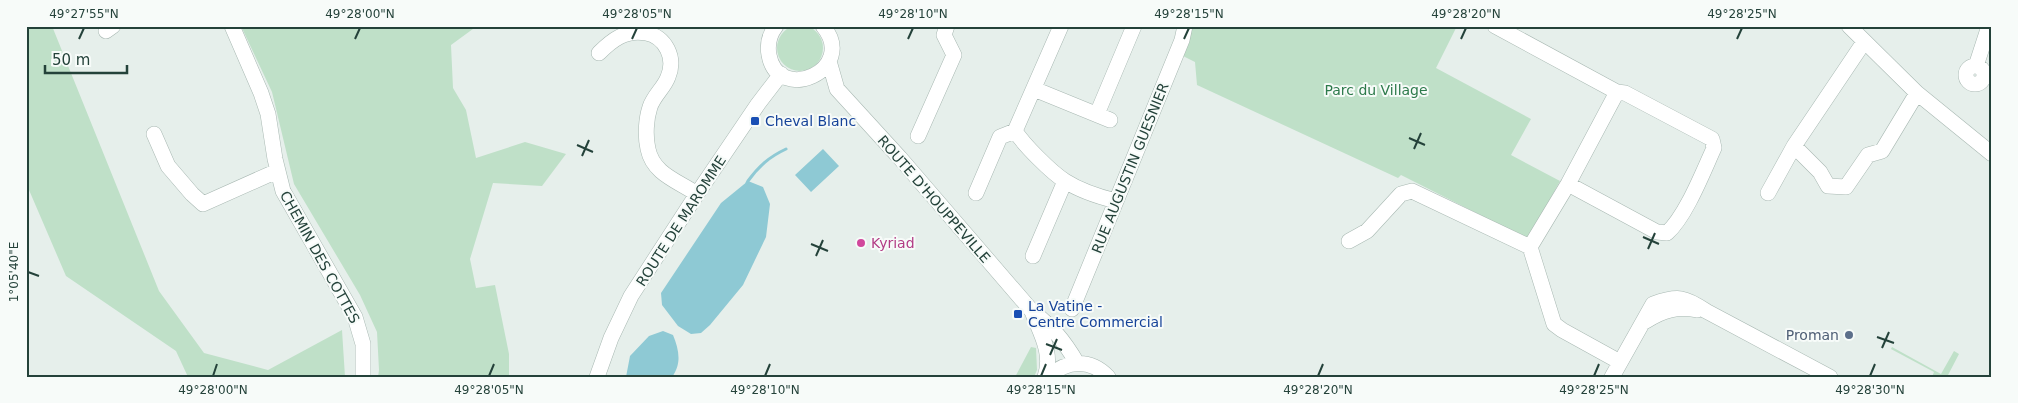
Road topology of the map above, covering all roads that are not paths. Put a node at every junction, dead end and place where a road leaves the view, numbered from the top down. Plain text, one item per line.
1 (232, 26) edge
2 (947, 26) edge
3 (1061, 26) edge
4 (1134, 26) edge
5 (1185, 26) edge
6 (1496, 26) edge
7 (1848, 26) edge
8 (1990, 26) edge
9 (773, 28) edge
10 (829, 28) edge
11 (1864, 42) junction
12 (599, 53) dead end
13 (829, 61) junction
14 (1976, 66) dead end
15 (781, 74) junction
16 (810, 78) junction
17 (837, 89) junction
18 (1034, 89) junction
19 (1617, 92) junction
20 (1917, 93) junction
21 (1015, 131) junction
22 (154, 134) dead end
23 (918, 136) dead end
24 (1794, 146) junction
25 (1992, 154) edge
26 (278, 171) junction
27 (1065, 181) junction
28 (1568, 184) junction
29 (976, 193) dead end
30 (1768, 193) dead end
31 (697, 194) junction
32 (1116, 201) junction
33 (1349, 241) dead end
34 (1530, 247) junction
35 (1033, 256) dead end
36 (1072, 309) dead end
37 (1031, 310) junction
38 (1077, 362) junction
39 (1620, 362) junction
40 (1824, 373) edge
41 (363, 377) edge
42 (597, 377) edge
43 (1047, 377) edge
44 (1108, 377) edge
45 (1612, 377) edge

1 - 26 street, CHEMIN DES COTTES
2 - 23 street
3 - 18 street
4 - 18 street
5 - 32 street, RUE AUGUSTIN GUESNIER
6 - 19 street
7 - 11 street
8 - 14 street
9 - 15 street
10 - 13 street, ROUTE D'HOUPPEVILLE
11 - 20 street
11 - 24 street
12 - 31 street
13 - 16 street
13 - 17 street, ROUTE D'HOUPPEVILLE
15 - 16 street, ROUTE D'HOUPPEVILLE
15 - 31 street, ROUTE DE MAROMME
16 - 17 street, ROUTE D'HOUPPEVILLE
17 - 37 street, ROUTE D'HOUPPEVILLE
18 - 21 street
19 - 28 street
19 - 28 street
20 - 24 street
20 - 25 street
21 - 27 street
21 - 29 street
22 - 26 street
24 - 30 street
26 - 41 street, CHEMIN DES COTTES
27 - 32 street
27 - 35 street
28 - 34 street
31 - 42 street, ROUTE DE MAROMME
32 - 36 street, RUE AUGUSTIN GUESNIER
33 - 34 street
34 - 39 street
37 - 38 street, ROUTE D'HOUPPEVILLE
37 - 43 street, ROUTE D'HOUPPEVILLE
38 - 43 street
38 - 44 street
39 - 40 street
39 - 45 street

